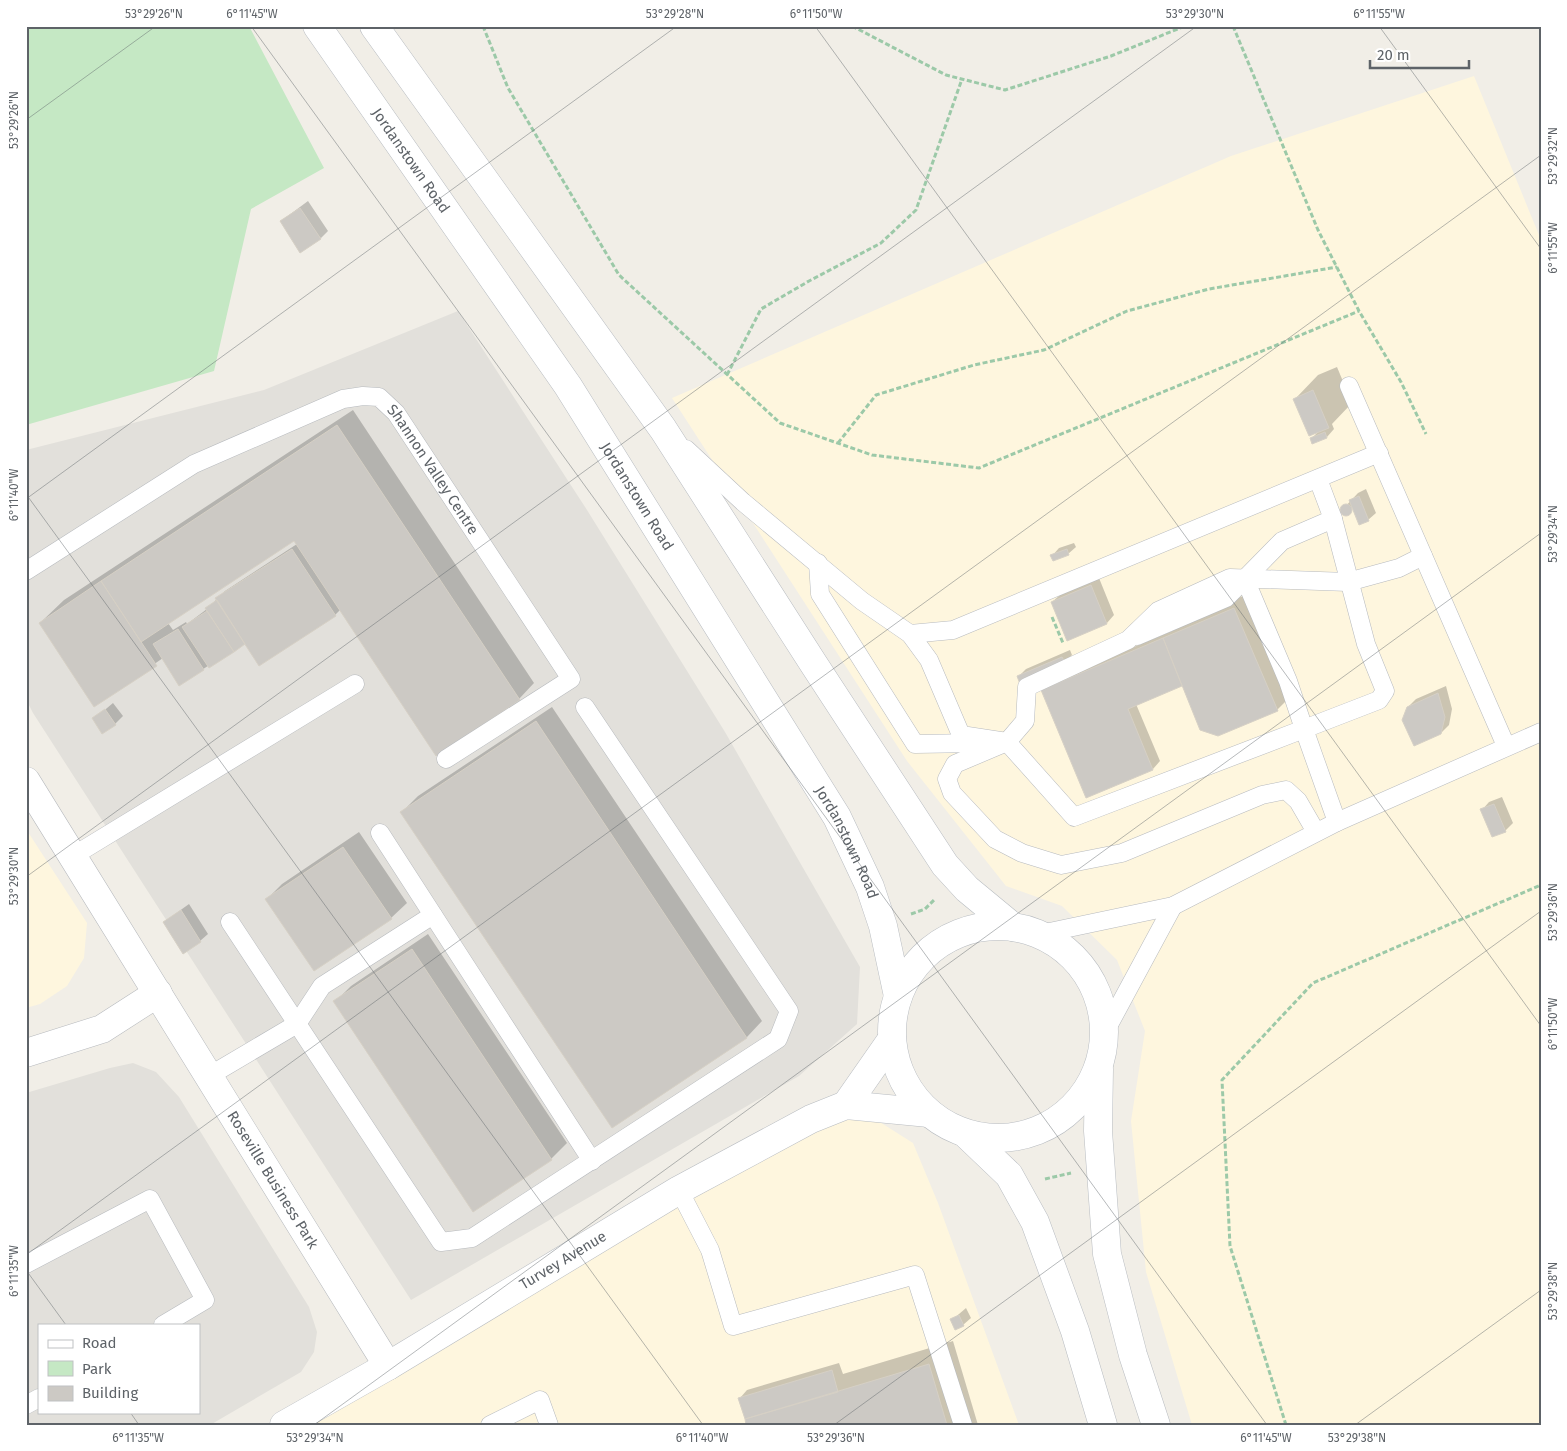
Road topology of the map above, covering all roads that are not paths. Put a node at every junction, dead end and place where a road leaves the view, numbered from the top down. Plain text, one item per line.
1 (317, 26) edge
2 (374, 26) edge
3 (1349, 386) dead end
4 (663, 429) junction
5 (1379, 453) junction
6 (1318, 479) junction
7 (1334, 519) junction
8 (1424, 556) junction
9 (818, 564) junction
10 (26, 571) edge
11 (1245, 579) junction
12 (1348, 582) junction
13 (910, 634) junction
14 (355, 684) dead end
15 (585, 707) dead end
16 (1304, 729) junction
17 (1541, 732) edge
18 (1007, 742) junction
19 (1506, 746) junction
20 (446, 759) dead end
21 (26, 781) edge
22 (1337, 822) junction
23 (1316, 832) junction
24 (380, 833) dead end
25 (73, 856) junction
26 (1173, 906) junction
27 (433, 915) junction
28 (230, 922) dead end
29 (1013, 927) junction
30 (1040, 934) junction
31 (158, 993) junction
32 (898, 996) junction
33 (297, 1024) junction
34 (1105, 1032) junction
35 (892, 1039) junction
36 (26, 1053) edge
37 (1099, 1065) junction
38 (209, 1076) junction
39 (846, 1105) junction
40 (929, 1113) junction
41 (966, 1134) junction
42 (592, 1161) junction
43 (679, 1190) junction
44 (26, 1264) edge
45 (165, 1324) edge
46 (388, 1366) junction
47 (38, 1399) edge
48 (26, 1405) edge
49 (284, 1425) edge
50 (490, 1425) edge
51 (549, 1425) edge
52 (963, 1425) edge
53 (1103, 1425) edge
54 (1156, 1425) edge

1 - 32 main road, Jordanstown Road
2 - 4 main road
3 - 5 lane
4 - 9 lane
4 - 29 main road
5 - 6 lane
5 - 8 lane
6 - 7 lane
6 - 13 lane
7 - 11 lane
7 - 12 lane
8 - 12 lane
8 - 19 lane
9 - 13 lane
9 - 18 lane
10 - 20 lane, Shannon Valley Centre
11 - 12 lane
11 - 16 lane
11 - 18 lane
12 - 16 lane
13 - 18 lane
14 - 25 lane
15 - 42 lane
16 - 18 lane
16 - 22 lane
17 - 19 lane
18 - 23 lane
19 - 22 lane
21 - 25 main road, Roseville Business Park
22 - 23 lane
23 - 26 lane
24 - 27 lane
25 - 31 main road, Roseville Business Park
26 - 30 lane
26 - 34 lane
27 - 33 lane
27 - 42 lane
28 - 33 lane
29 - 30 main road
29 - 32 main road
30 - 34 main road
31 - 36 main road
31 - 38 main road, Roseville Business Park
32 - 35 main road
33 - 38 lane
33 - 42 lane
34 - 37 main road
35 - 39 main road
35 - 40 main road
37 - 41 main road
37 - 54 main road
38 - 46 main road, Roseville Business Park
39 - 40 main road, Turvey Avenue
39 - 43 main road, Turvey Avenue
40 - 41 main road
41 - 53 main road
43 - 46 main road, Turvey Avenue
43 - 52 lane
44 - 45 lane
46 - 49 main road, Turvey Avenue
47 - 48 lane
50 - 51 lane

